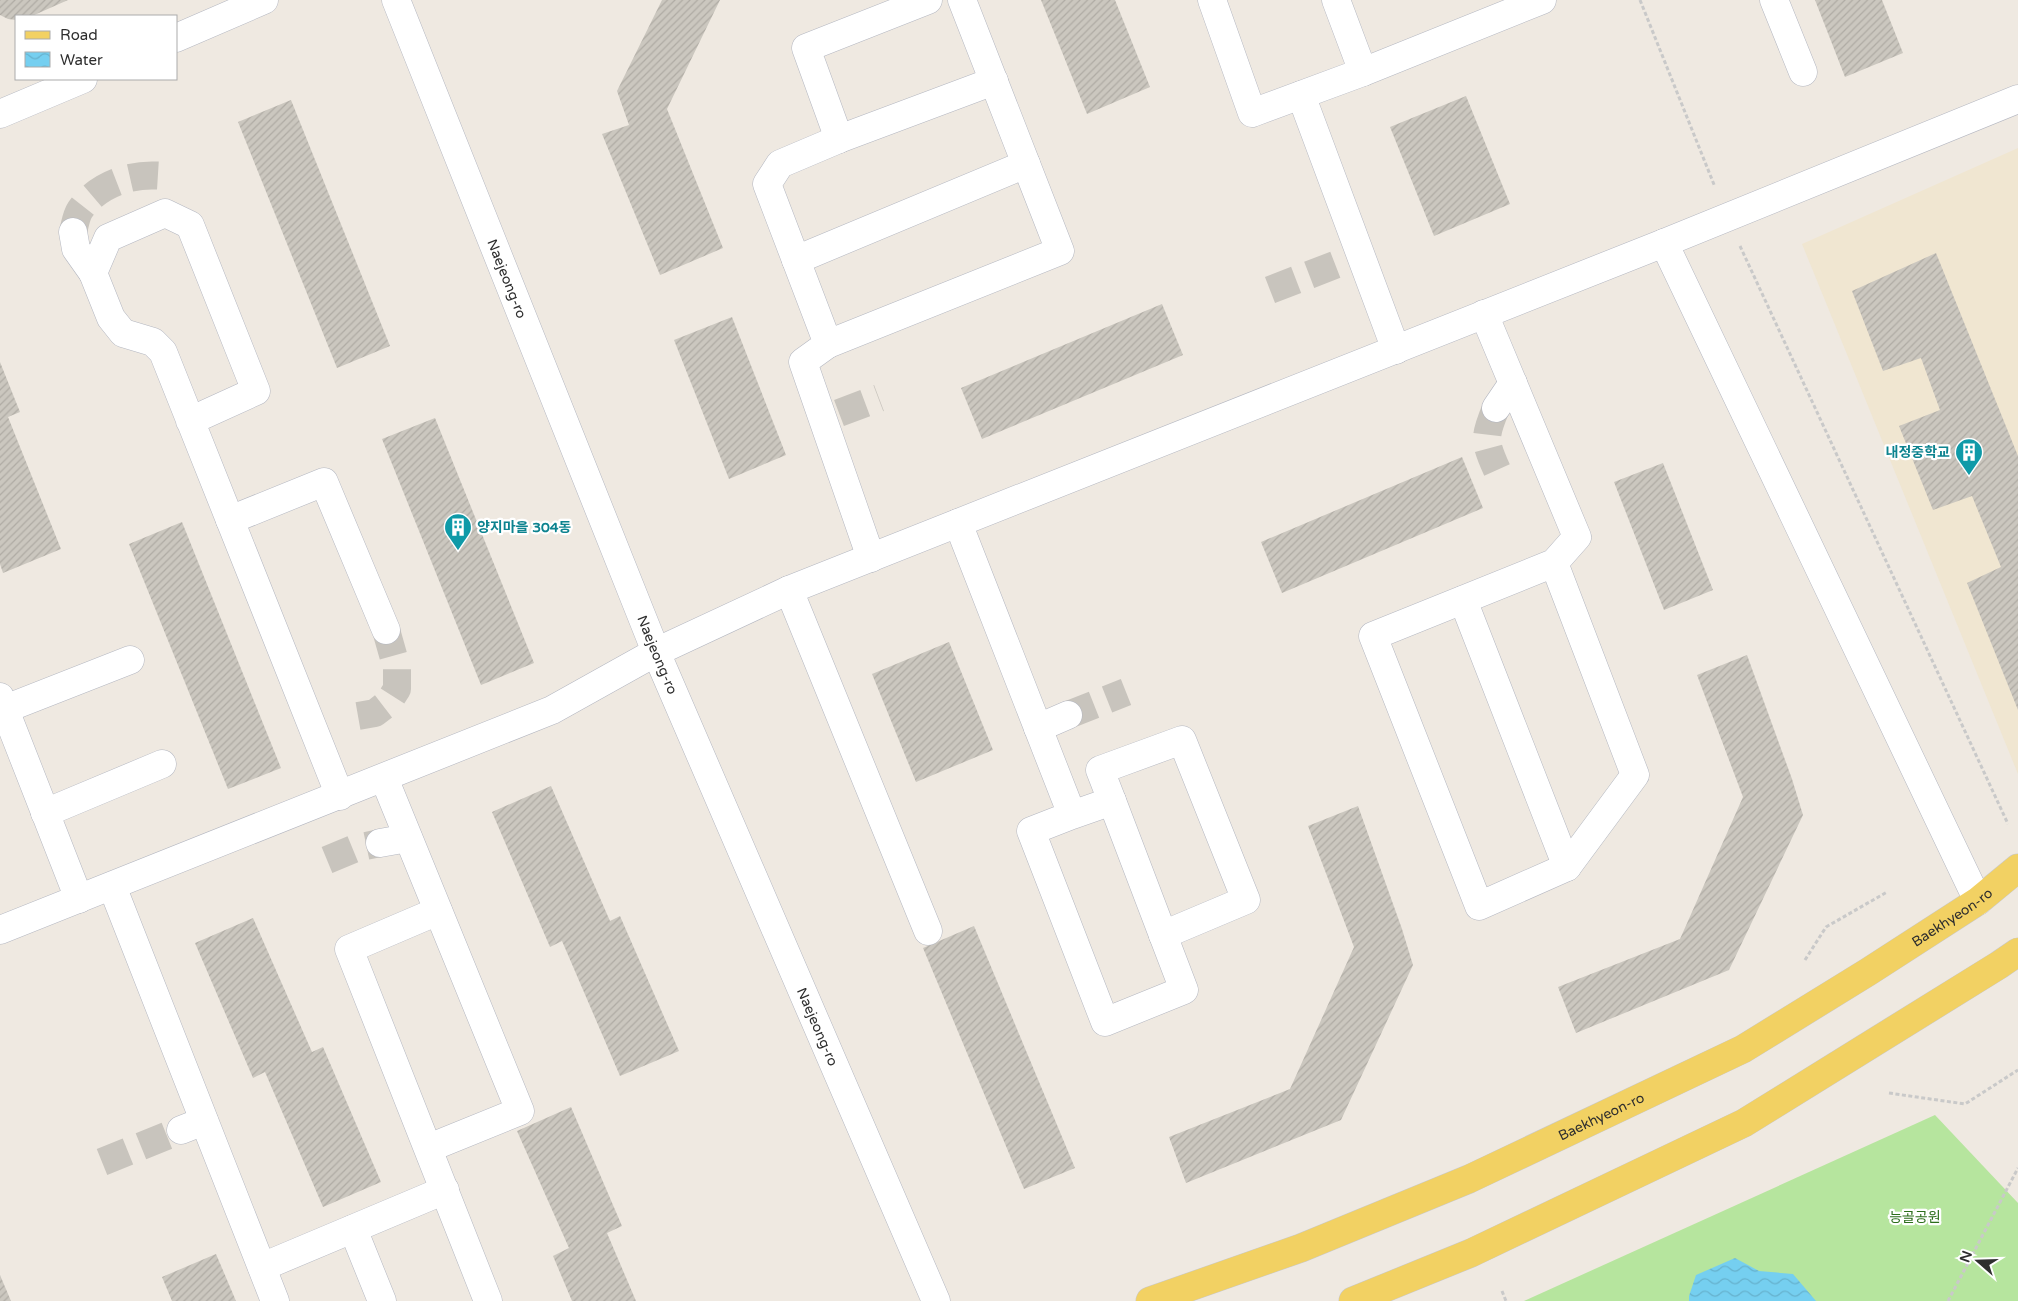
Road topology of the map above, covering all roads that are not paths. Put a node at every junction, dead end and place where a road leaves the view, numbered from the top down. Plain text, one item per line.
1 (264, 0) edge
2 (396, 0) edge
3 (928, 0) edge
4 (962, 0) edge
5 (1212, 0) edge
6 (1336, 0) edge
7 (1542, 0) edge
8 (1774, 0) edge
9 (178, 37) edge
10 (1363, 72) junction
11 (1803, 72) dead end
12 (81, 80) edge
13 (994, 81) junction
14 (1301, 95) junction
15 (2018, 100) edge
16 (0, 114) edge
17 (839, 139) junction
18 (1026, 164) junction
19 (72, 232) tunnel mouth
20 (1664, 243) junction
21 (796, 260) junction
22 (93, 273) junction
23 (1484, 314) junction
24 (828, 344) junction
25 (1396, 350) junction
26 (1513, 383) junction
27 (1496, 408) tunnel mouth
28 (190, 421) junction
29 (230, 520) junction
30 (958, 523) junction
31 (871, 558) junction
32 (1554, 563) junction
33 (789, 590) junction
34 (1463, 600) junction
35 (386, 630) tunnel mouth
36 (656, 652) junction
37 (130, 660) dead end
38 (2, 703) edge
39 (1068, 716) tunnel mouth
40 (1038, 728) junction
41 (162, 764) dead end
42 (384, 778) junction
43 (340, 796) junction
44 (1112, 801) junction
45 (45, 813) junction
46 (1072, 815) junction
47 (408, 838) junction
48 (380, 843) tunnel mouth
49 (1566, 867) junction
50 (2018, 868) edge
51 (112, 886) junction
52 (79, 899) junction
53 (1978, 901) junction
54 (438, 911) junction
55 (0, 930) edge
56 (928, 932) dead end
57 (1163, 935) junction
58 (2018, 952) edge
59 (429, 1148) junction
60 (445, 1190) junction
61 (353, 1229) junction
62 (262, 1267) junction
63 (275, 1301) edge
64 (382, 1301) edge
65 (488, 1301) edge
66 (936, 1301) edge
67 (1150, 1301) edge
68 (1353, 1301) edge

1 - 9 street
2 - 36 street, Naejeong-ro
3 - 17 street
4 - 13 street
5 - 14 street
6 - 10 street
7 - 10 street
8 - 11 street
10 - 14 street
12 - 16 street
13 - 17 street
13 - 18 street
14 - 25 street
15 - 20 street
17 - 21 street
18 - 21 street
18 - 24 street
19 - 22 street
20 - 23 street
20 - 53 street
21 - 24 street
22 - 28 street
22 - 28 street
23 - 25 street
23 - 26 street
24 - 31 street
25 - 30 street
26 - 27 street
26 - 32 street
28 - 29 street
29 - 35 street
29 - 43 street
30 - 31 street
30 - 40 street
31 - 33 street
32 - 34 street
32 - 49 street
33 - 36 street
33 - 56 street
34 - 49 street
34 - 49 street
36 - 42 street
36 - 66 street, Naejeong-ro
37 - 38 street
38 - 45 street
39 - 40 street
40 - 46 street
41 - 45 street
42 - 43 street
42 - 47 street
43 - 51 street
44 - 46 street
44 - 57 street
44 - 57 street
45 - 52 street
46 - 57 street
47 - 48 street
47 - 54 street
50 - 53 main road, Baekhyeon-ro
51 - 52 street
51 - 62 street
52 - 55 street
53 - 67 main road, Baekhyeon-ro
54 - 59 street
54 - 59 street
58 - 68 main road
59 - 60 street
60 - 61 street
60 - 65 street
61 - 62 street
61 - 64 street
62 - 63 street

